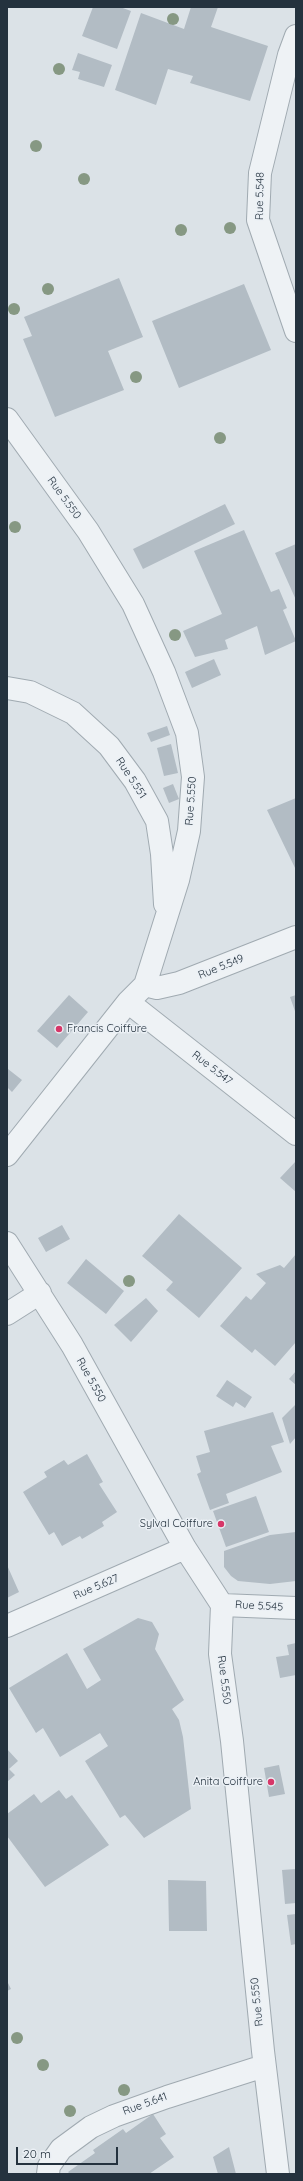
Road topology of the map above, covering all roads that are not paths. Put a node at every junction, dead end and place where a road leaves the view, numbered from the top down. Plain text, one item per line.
1 (296, 36) edge
2 (296, 331) edge
3 (7, 419) edge
4 (7, 688) edge
5 (164, 928) junction
6 (296, 936) edge
7 (145, 985) junction
8 (128, 1002) junction
9 (296, 1134) edge
10 (7, 1155) edge
11 (7, 1243) edge
12 (40, 1293) junction
13 (7, 1314) edge
14 (185, 1548) junction
15 (222, 1605) junction
16 (296, 1608) edge
17 (7, 1626) edge
18 (264, 2066) junction
19 (48, 2174) edge
20 (278, 2174) edge

1 - 2 street, Rue 5.548
3 - 5 street, Rue 5.550
4 - 5 street, Rue 5.551
5 - 7 street, Rue 5.550
6 - 7 street, Rue 5.549
7 - 8 street, Rue 5.550
8 - 9 street, Rue 5.547
8 - 10 street, Rue 5.550
11 - 12 street, Rue 5.550
12 - 13 street
12 - 14 street, Rue 5.550
14 - 15 street, Rue 5.550
14 - 17 street, Rue 5.627
15 - 16 street, Rue 5.545
15 - 18 street, Rue 5.550
18 - 19 street, Rue 5.641
18 - 20 street, Rue 5.550

